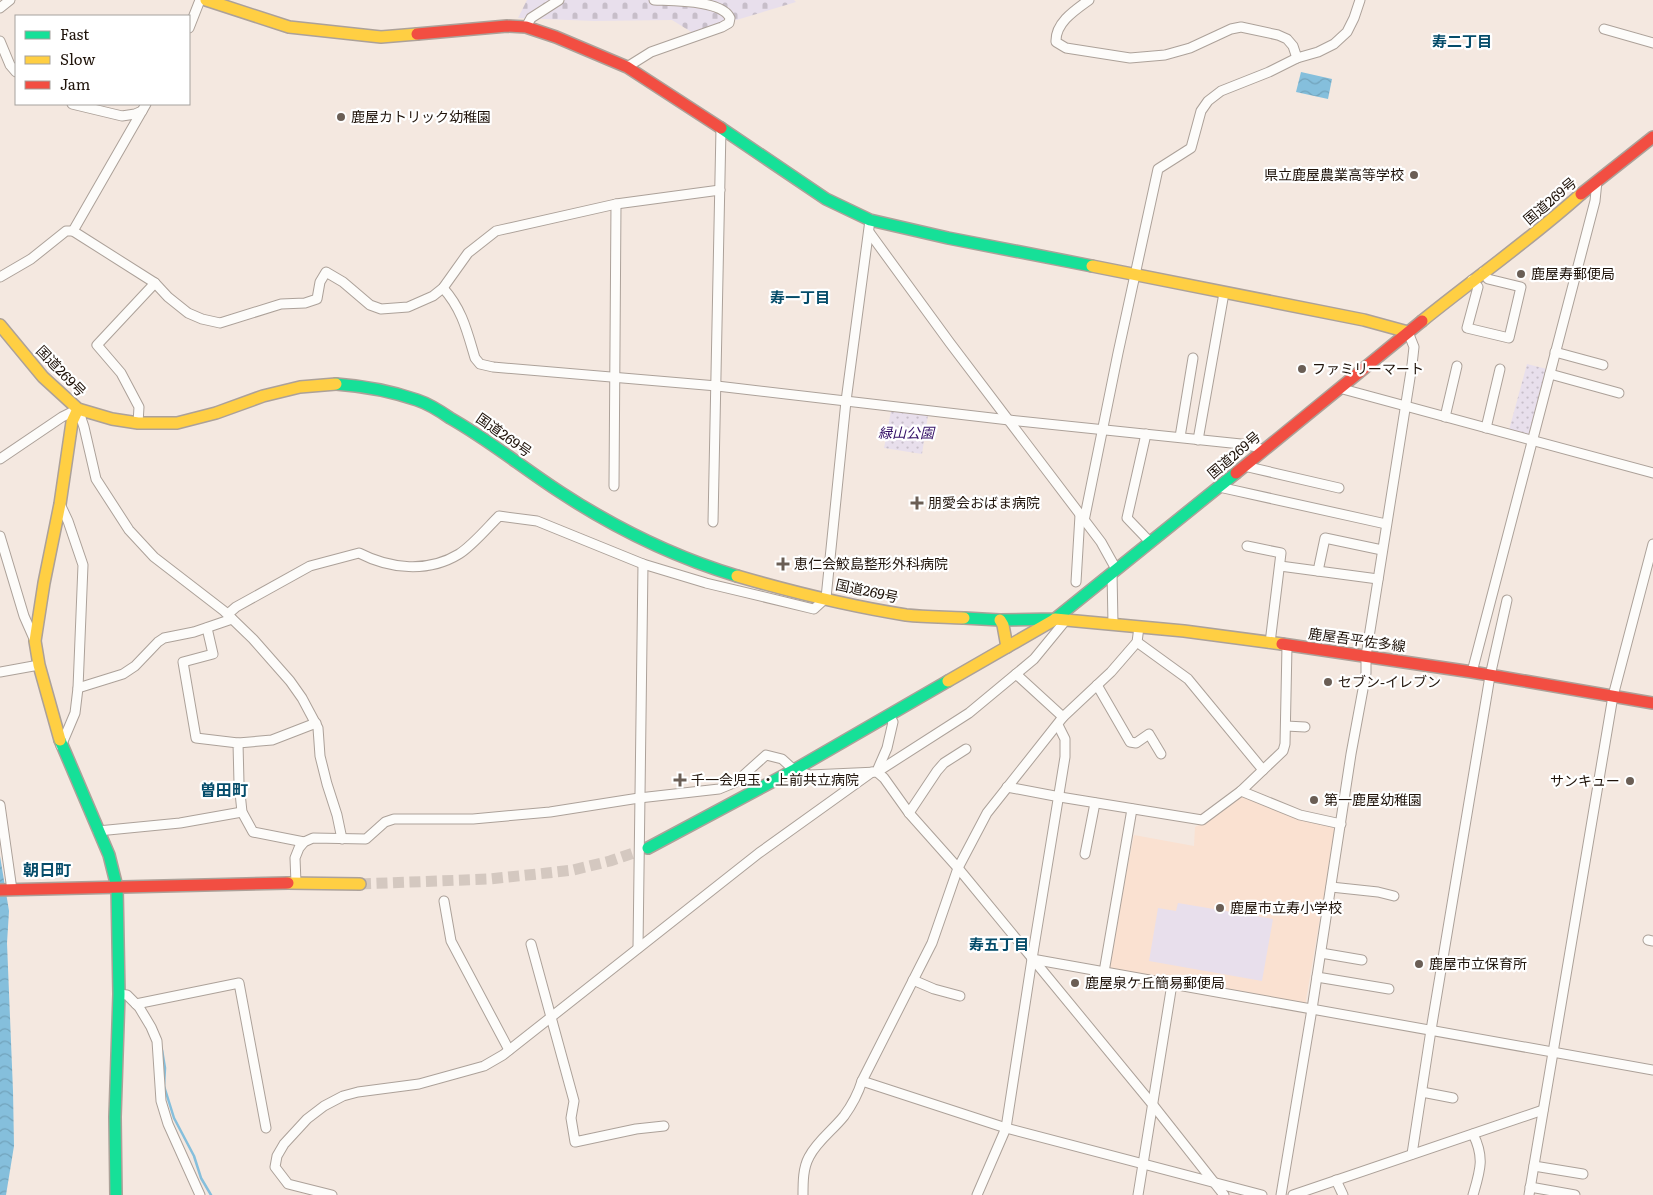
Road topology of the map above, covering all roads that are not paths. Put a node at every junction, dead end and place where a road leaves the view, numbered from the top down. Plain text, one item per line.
1 (10, 0) edge
2 (200, 0) edge
3 (206, 0) edge
4 (559, 0) edge
5 (654, 0) edge
6 (1089, 0) edge
7 (1360, 0) edge
8 (0, 8) edge
9 (190, 25) edge
10 (526, 27) junction
11 (1604, 29) dead end
12 (0, 41) edge
13 (1653, 43) edge
14 (1298, 58) junction
15 (627, 67) junction
16 (15, 71) edge
17 (76, 105) edge
18 (144, 107) edge
19 (721, 128) junction
20 (1653, 137) edge
21 (1597, 180) junction
22 (720, 190) junction
23 (616, 204) junction
24 (870, 226) junction
25 (73, 231) junction
26 (1483, 272) junction
27 (1135, 275) junction
28 (0, 277) edge
29 (1472, 280) junction
30 (155, 283) junction
31 (443, 288) junction
32 (1224, 293) junction
33 (0, 326) edge
34 (1408, 332) junction
35 (1555, 352) junction
36 (1193, 358) dead end
37 (1603, 365) dead end
38 (1457, 366) dead end
39 (1500, 368) dead end
40 (1550, 374) junction
41 (614, 378) junction
42 (716, 386) junction
43 (1339, 388) junction
44 (1619, 393) dead end
45 (846, 401) junction
46 (1405, 406) junction
47 (78, 409) junction
48 (1445, 417) junction
49 (1009, 420) junction
50 (138, 423) junction
51 (1486, 428) junction
52 (1103, 429) junction
53 (1146, 434) junction
54 (1180, 438) junction
55 (1198, 440) junction
56 (1532, 440) junction
57 (1262, 450) junction
58 (0, 459) edge
59 (1244, 466) junction
60 (1653, 473) edge
61 (614, 486) dead end
62 (1219, 487) junction
63 (1340, 488) dead end
64 (60, 504) junction
65 (1082, 518) junction
66 (714, 522) dead end
67 (1386, 524) junction
68 (0, 536) edge
69 (1150, 542) junction
70 (1653, 544) edge
71 (1247, 546) dead end
72 (1382, 550) junction
73 (643, 564) junction
74 (1280, 566) junction
75 (1114, 571) junction
76 (1318, 571) junction
77 (1378, 579) junction
78 (1076, 582) dead end
79 (826, 598) junction
80 (1508, 600) dead end
81 (230, 617) junction
82 (1061, 619) junction
83 (1000, 620) junction
84 (1113, 624) junction
85 (1139, 627) junction
86 (206, 628) junction
87 (35, 641) junction
88 (1137, 642) junction
89 (1270, 643) junction
90 (1287, 646) junction
91 (1007, 647) junction
92 (1366, 656) junction
93 (39, 665) junction
94 (0, 672) edge
95 (1472, 672) junction
96 (1016, 674) junction
97 (1490, 676) junction
98 (1097, 685) junction
99 (78, 688) junction
100 (1613, 696) junction
101 (1653, 703) edge
102 (889, 715) junction
103 (1061, 721) junction
104 (316, 723) junction
105 (1286, 726) junction
106 (1305, 727) dead end
107 (238, 744) junction
108 (61, 746) junction
109 (966, 749) dead end
110 (1161, 754) dead end
111 (794, 770) junction
112 (1263, 770) junction
113 (875, 772) junction
114 (1007, 787) junction
115 (1241, 791) junction
116 (1060, 797) junction
117 (639, 798) junction
118 (1095, 803) junction
119 (0, 805) edge
120 (1132, 810) junction
121 (242, 812) junction
122 (909, 813) junction
123 (1341, 824) junction
124 (98, 831) junction
125 (342, 839) junction
126 (304, 842) junction
127 (648, 848) tunnel mouth
128 (1085, 854) dead end
129 (958, 868) junction
130 (296, 883) junction
131 (360, 884) tunnel mouth
132 (1331, 887) junction
133 (117, 888) junction
134 (6, 890) edge
135 (1394, 896) dead end
136 (444, 901) dead end
137 (531, 944) dead end
138 (638, 948) junction
139 (1321, 953) junction
140 (1032, 959) junction
141 (1362, 960) dead end
142 (1104, 972) junction
143 (1317, 977) junction
144 (913, 980) junction
145 (1172, 984) junction
146 (1389, 989) dead end
147 (118, 994) junction
148 (960, 996) dead end
149 (136, 1004) junction
150 (1312, 1009) junction
151 (551, 1017) junction
152 (1431, 1030) junction
153 (509, 1050) junction
154 (1553, 1052) junction
155 (1653, 1070) edge
156 (862, 1081) junction
157 (1422, 1092) junction
158 (1453, 1098) dead end
159 (1153, 1105) junction
160 (1543, 1110) junction
161 (664, 1126) dead end
162 (266, 1128) dead end
163 (1006, 1128) junction
164 (1473, 1134) junction
165 (1412, 1154) junction
166 (1143, 1164) junction
167 (1534, 1166) junction
168 (1583, 1174) dead end
169 (1336, 1180) junction
170 (1214, 1183) junction
171 (1530, 1191) edge
172 (116, 1195) edge
173 (200, 1195) edge
174 (332, 1195) edge
175 (803, 1195) edge
176 (978, 1195) edge
177 (1138, 1195) edge
178 (1224, 1195) edge
179 (1262, 1195) edge
180 (1281, 1195) edge
181 (1293, 1195) edge
182 (1343, 1195) edge
183 (1473, 1195) edge
184 (1576, 1195) edge

1 - 8 street
2 - 9 street
3 - 10 main road
4 - 10 street
5 - 15 street
6 - 14 street
7 - 14 street
10 - 15 main road
11 - 13 street
12 - 16 street
14 - 27 street
15 - 19 main road
17 - 18 street
18 - 25 street
19 - 22 street
19 - 24 main road
20 - 21 main road, 国道269号
21 - 26 main road, 国道269号
21 - 35 street
22 - 23 street
22 - 42 street
23 - 31 street
23 - 41 street
24 - 27 main road
24 - 45 street
24 - 49 street
25 - 28 street
25 - 30 street
26 - 29 main road, 国道269号
26 - 29 street
27 - 32 main road
27 - 52 street
29 - 34 main road, 国道269号
30 - 31 street
30 - 50 street
31 - 41 street
32 - 34 main road
32 - 55 street
33 - 47 main road, 国道269号
34 - 43 main road, 国道269号
34 - 46 street
35 - 37 street
35 - 40 street
36 - 54 street
38 - 48 street
39 - 51 street
40 - 44 street
40 - 56 street
41 - 42 street
41 - 61 street
42 - 45 street
42 - 66 street
43 - 46 street
43 - 57 main road, 国道269号
45 - 49 street
45 - 79 street
46 - 48 street
46 - 67 street
47 - 50 main road, 国道269号
47 - 58 street
47 - 64 main road
47 - 81 street
48 - 51 street
49 - 52 street
49 - 65 street
50 - 79 main road, 国道269号
51 - 56 street
52 - 53 street
52 - 65 street
53 - 54 street
53 - 69 street
54 - 55 street
55 - 57 street
56 - 60 street
56 - 95 street
57 - 59 main road, 国道269号
59 - 62 main road, 国道269号
59 - 63 street
62 - 67 street
62 - 69 main road, 国道269号
64 - 87 main road
64 - 99 street
65 - 75 street
65 - 78 street
67 - 72 street
68 - 87 street
69 - 75 main road, 国道269号
70 - 100 street
71 - 74 street
72 - 76 street
72 - 77 street
73 - 79 street
73 - 81 street
73 - 117 street
74 - 76 street
74 - 89 street
75 - 82 main road, 国道269号
75 - 84 street
76 - 77 street
77 - 92 street
79 - 83 main road, 国道269号
80 - 97 street
81 - 86 street
81 - 104 street
82 - 83 main road, 国道269号
82 - 84 main road, 鹿屋吾平佐多線
82 - 91 main road
82 - 96 street
83 - 91 main road
84 - 85 main road, 鹿屋吾平佐多線
85 - 88 street
85 - 89 main road, 鹿屋吾平佐多線
86 - 99 street
86 - 107 street
87 - 93 main road
88 - 98 street
88 - 112 street
89 - 90 main road, 鹿屋吾平佐多線
90 - 92 main road, 鹿屋吾平佐多線
90 - 105 street
91 - 102 main road
92 - 95 main road, 鹿屋吾平佐多線
92 - 123 street
93 - 94 street
93 - 108 main road
95 - 97 main road, 鹿屋吾平佐多線
96 - 103 street
96 - 113 street
97 - 100 main road, 鹿屋吾平佐多線
97 - 152 street
98 - 103 street
98 - 110 street
99 - 108 street
100 - 101 main road, 鹿屋吾平佐多線
100 - 154 street
102 - 111 main road
102 - 113 street
103 - 114 street
103 - 116 street
104 - 107 street
104 - 125 street
105 - 106 street
105 - 112 street
107 - 121 street
108 - 124 main road
109 - 122 street
111 - 113 street
111 - 117 street
111 - 127 main road
112 - 115 street
113 - 122 street
113 - 138 street
114 - 116 street
114 - 129 street
115 - 120 street
115 - 123 street
116 - 118 street
116 - 140 street
117 - 125 street
117 - 138 street
118 - 120 street
118 - 128 street
119 - 134 street
120 - 142 street
121 - 124 street
121 - 126 street
122 - 129 street
123 - 132 street
124 - 133 main road
125 - 126 street
126 - 130 street
129 - 140 street
129 - 144 street
130 - 131 main road
130 - 133 main road
132 - 135 street
132 - 139 street
133 - 134 main road
133 - 147 main road
136 - 153 street
137 - 151 street
138 - 151 street
139 - 141 street
139 - 143 street
140 - 142 street
140 - 159 street
140 - 163 street
142 - 145 street
143 - 146 street
143 - 150 street
144 - 148 street
144 - 156 street
145 - 150 street
145 - 159 street
147 - 149 street
147 - 172 main road
149 - 162 street
149 - 173 street
150 - 152 street
150 - 180 street
151 - 153 street
151 - 161 street
152 - 154 street
152 - 157 street
153 - 174 street
154 - 155 street
154 - 160 street
156 - 163 street
156 - 175 street
157 - 158 street
157 - 165 street
159 - 166 street
159 - 170 street
160 - 164 street
160 - 167 street
163 - 166 street
163 - 176 street
164 - 165 street
164 - 183 street
165 - 169 street
166 - 170 street
166 - 177 street
167 - 168 street
167 - 171 street
169 - 181 street
169 - 182 street
170 - 178 street
170 - 179 street
171 - 184 street

